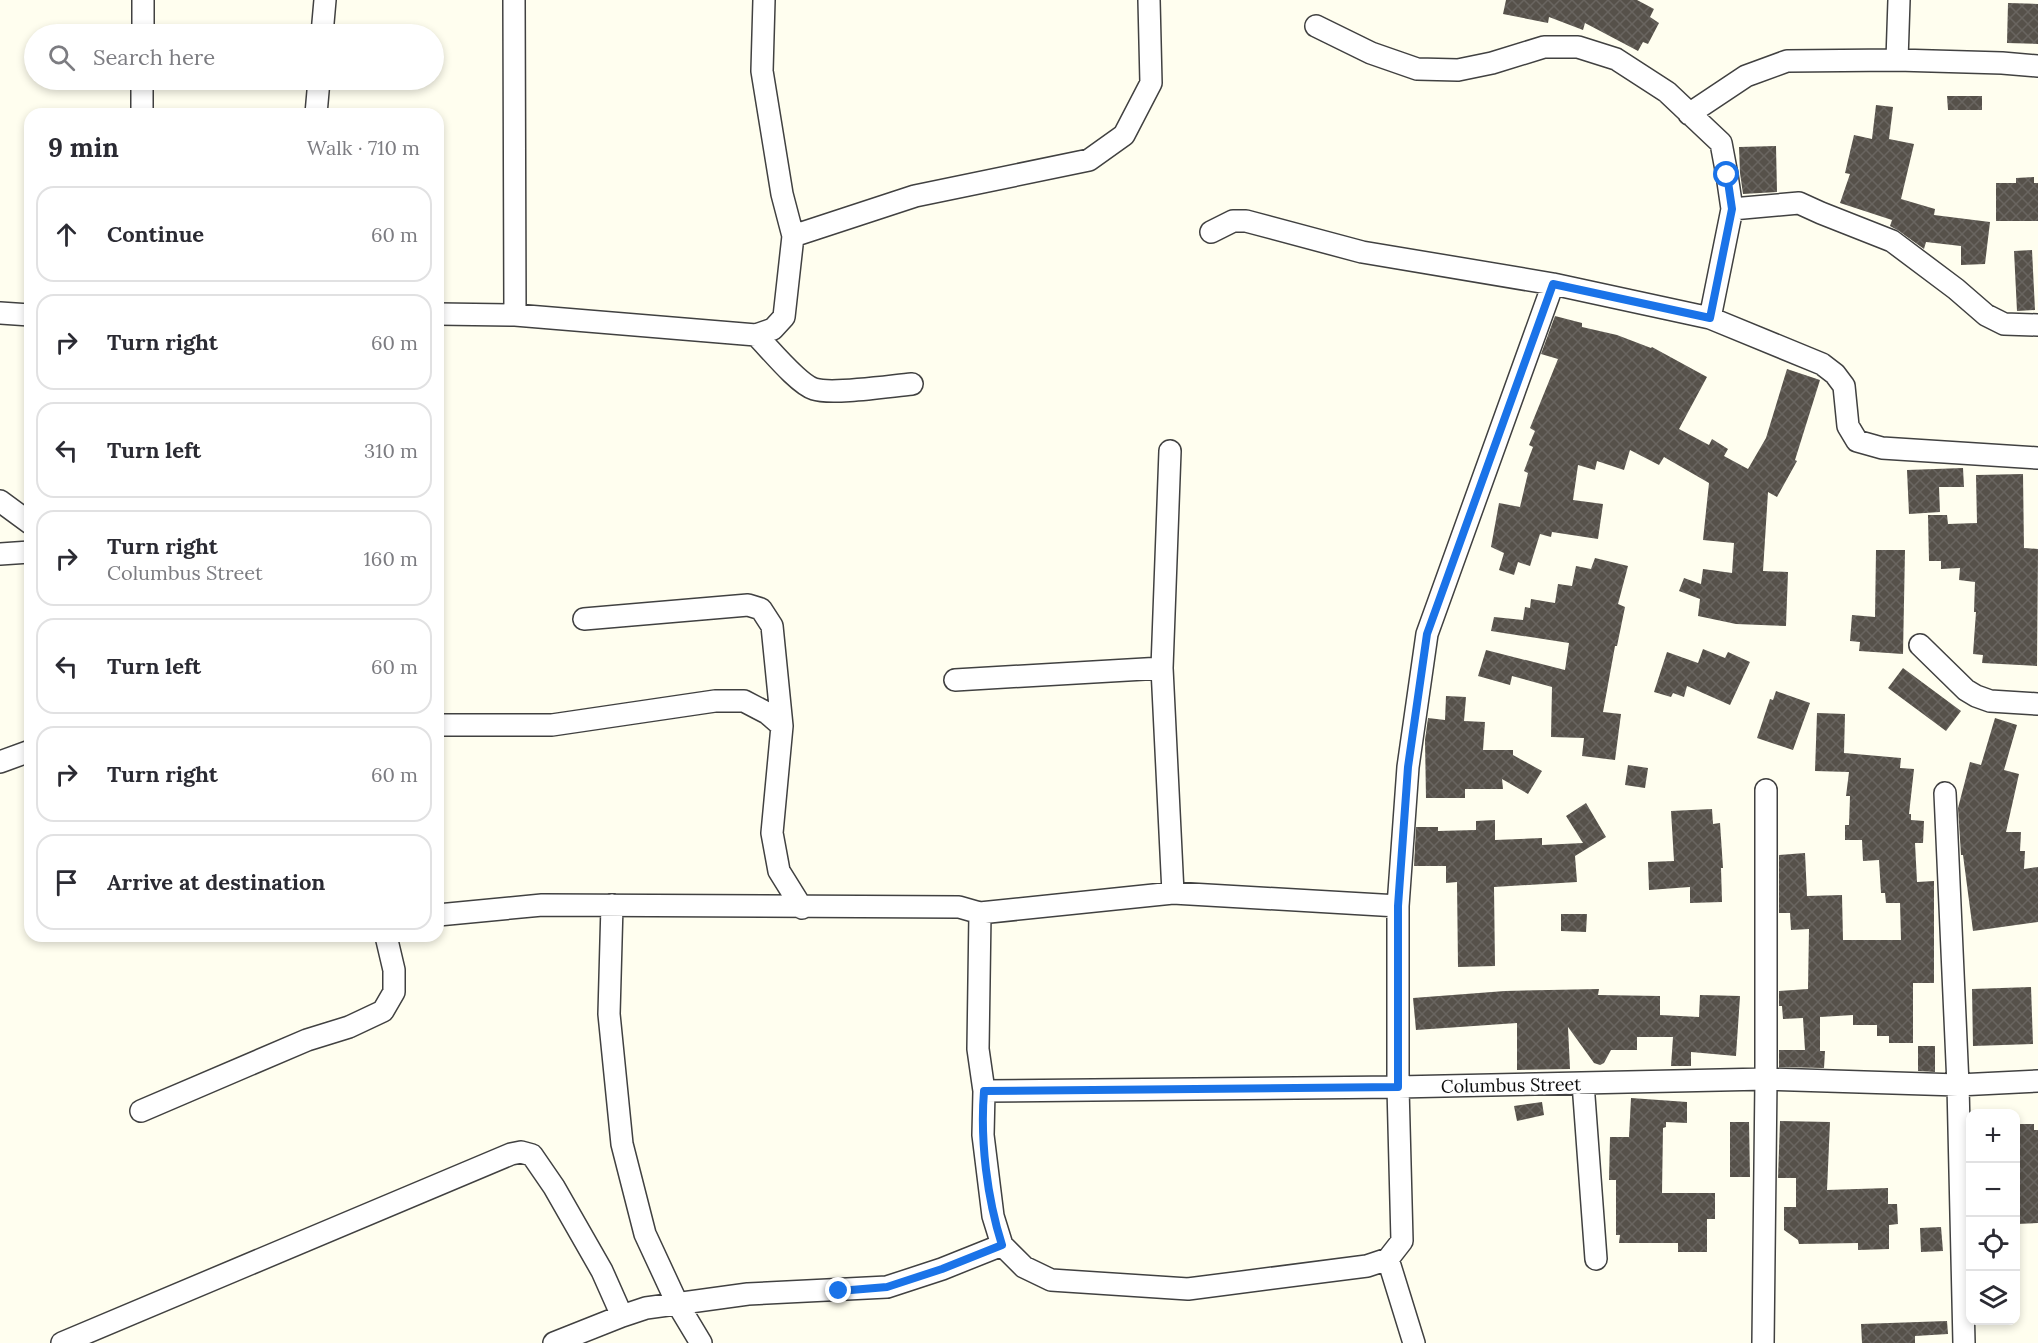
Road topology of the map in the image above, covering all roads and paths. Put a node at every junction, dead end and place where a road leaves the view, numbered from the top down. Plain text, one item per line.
1 (143, 0) edge
2 (325, 0) edge
3 (514, 0) edge
4 (764, 0) edge
5 (1149, 0) edge
6 (1899, 0) edge
7 (142, 24) edge
8 (323, 24) edge
9 (1316, 26) dead end
10 (1897, 60) junction
11 (2038, 66) edge
12 (142, 90) edge
13 (318, 90) edge
14 (142, 108) edge
15 (317, 108) edge
16 (1689, 114) junction
17 (1732, 209) junction
18 (1211, 232) dead end
19 (793, 236) junction
20 (1553, 284) junction
21 (0, 314) edge
22 (444, 314) edge
23 (24, 315) edge
24 (515, 315) junction
25 (1710, 318) junction
26 (2038, 325) edge
27 (756, 335) junction
28 (912, 384) dead end
29 (1170, 451) dead end
30 (2038, 458) edge
31 (0, 501) edge
32 (24, 519) edge
33 (24, 552) edge
34 (0, 554) edge
35 (584, 619) dead end
36 (1920, 645) dead end
37 (1162, 668) junction
38 (955, 680) dead end
39 (2038, 704) edge
40 (444, 725) edge
41 (782, 726) junction
42 (24, 753) edge
43 (0, 762) edge
44 (1766, 790) dead end
45 (1946, 793) dead end
46 (1173, 893) junction
47 (612, 905) junction
48 (1398, 906) junction
49 (802, 908) junction
50 (980, 912) junction
51 (444, 914) edge
52 (387, 942) edge
53 (1766, 1079) junction
54 (2038, 1081) edge
55 (1583, 1083) junction
56 (1958, 1085) junction
57 (1398, 1087) junction
58 (984, 1091) junction
59 (141, 1111) dead end
60 (1002, 1245) junction
61 (1388, 1259) junction
62 (1596, 1259) dead end
63 (677, 1303) junction
64 (622, 1316) junction
65 (62, 1343) edge
66 (554, 1343) edge
67 (701, 1343) edge
68 (1414, 1343) edge
69 (1762, 1343) edge
70 (1964, 1343) edge

1 - 7 street
2 - 8 street
3 - 24 street
4 - 19 street
5 - 19 street
6 - 10 street
9 - 16 street
10 - 11 street
10 - 16 street
12 - 14 street
13 - 15 street
16 - 17 street
17 - 25 street
17 - 26 street
18 - 20 street
19 - 27 street
20 - 25 street
20 - 48 street
21 - 23 street
22 - 24 street
24 - 27 street
25 - 30 street
27 - 28 street
29 - 37 street
31 - 32 street
33 - 34 street
35 - 41 street
36 - 39 street
37 - 38 street
37 - 46 street
40 - 41 street
41 - 49 street
42 - 43 street
44 - 53 street
45 - 56 street
46 - 48 street
46 - 50 street
47 - 49 street
47 - 51 street
47 - 63 street
48 - 57 street
49 - 50 street
50 - 58 street
52 - 59 street
53 - 55 street, Columbus Street
53 - 56 street, Columbus Street
53 - 69 street
54 - 56 street, Columbus Street
55 - 57 street, Columbus Street
55 - 62 street
56 - 70 street
57 - 58 street, Columbus Street
57 - 61 street
58 - 60 street
60 - 61 street
60 - 63 street
61 - 68 street
63 - 64 street
63 - 67 street
64 - 65 street
64 - 66 street

